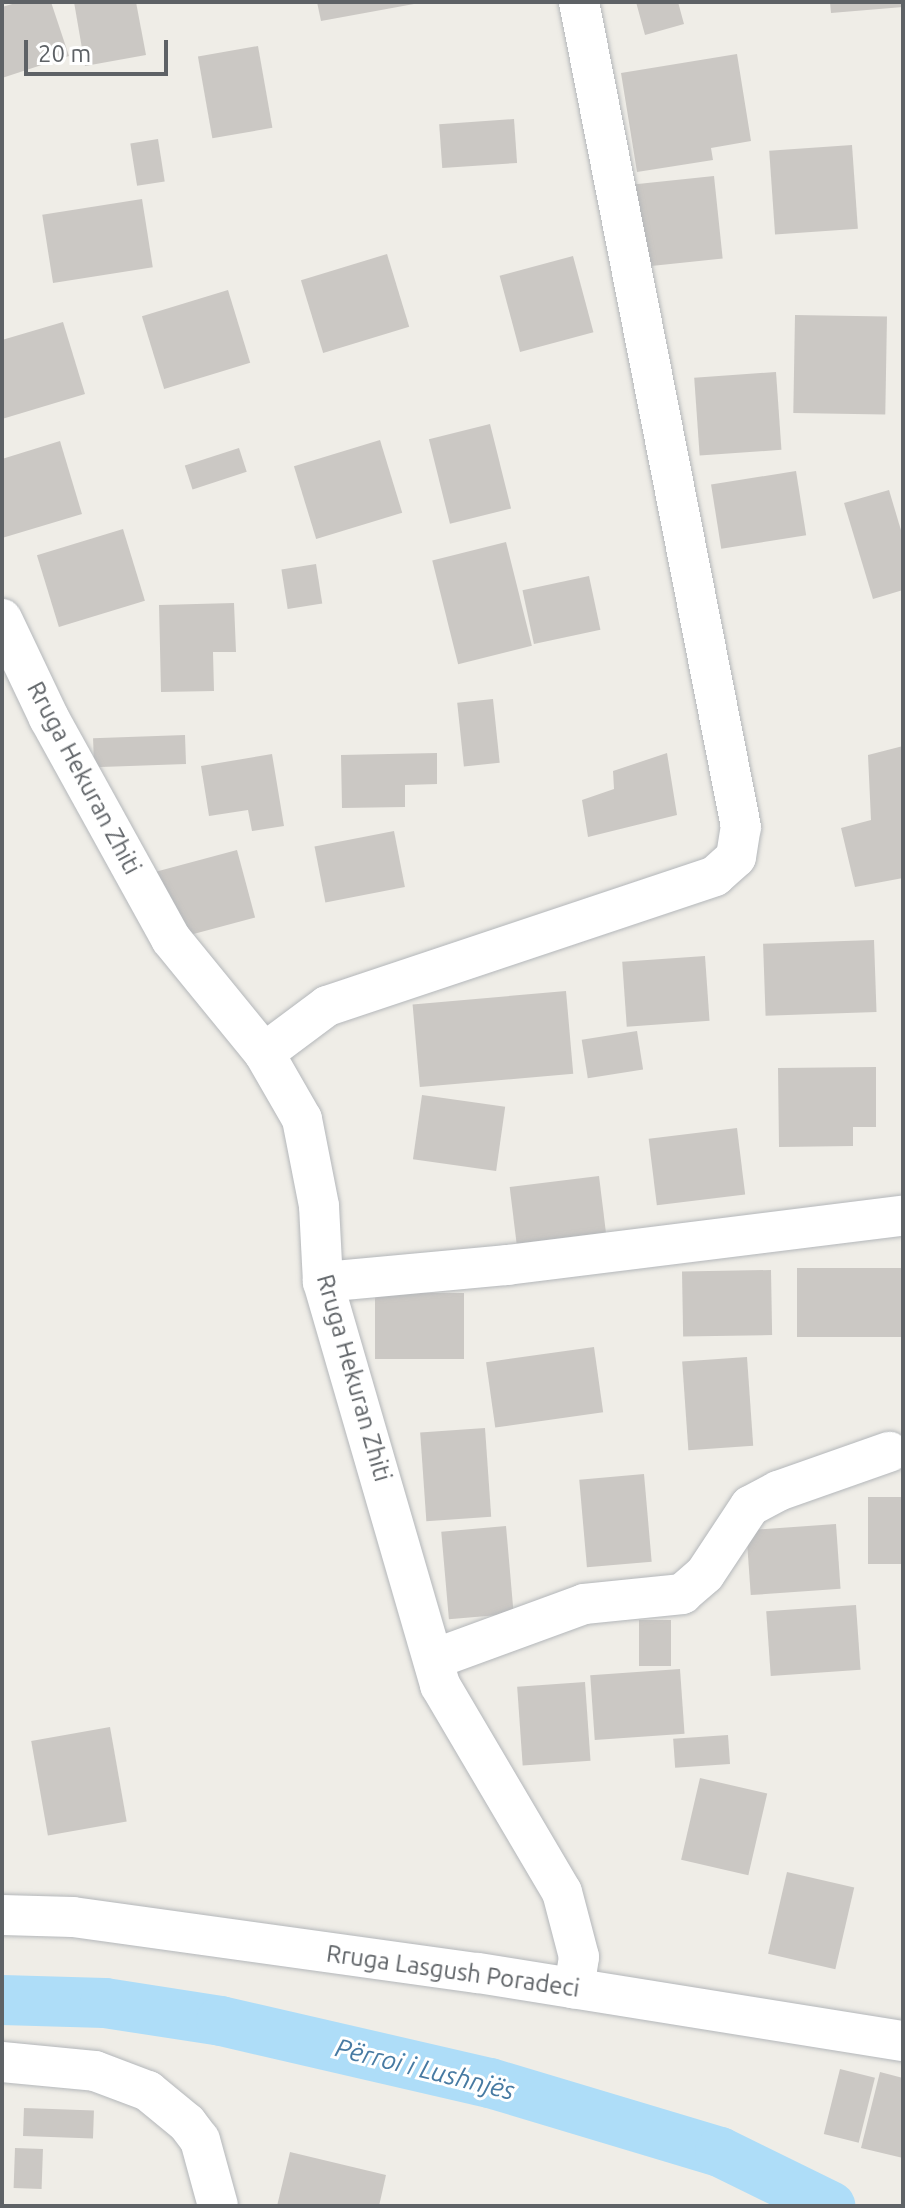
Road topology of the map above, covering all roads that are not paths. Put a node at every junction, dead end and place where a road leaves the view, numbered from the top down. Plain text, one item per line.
1 (579, 2) edge
2 (2, 619) edge
3 (264, 1053) junction
4 (903, 1216) edge
5 (323, 1282) junction
6 (889, 1452) dead end
7 (434, 1659) junction
8 (2, 1915) edge
9 (574, 1989) junction
10 (903, 2041) edge
11 (2, 2062) edge
12 (218, 2206) edge

1 - 3 street
2 - 3 street, Rruga Hekuran Zhiti
3 - 5 street, Rruga Hekuran Zhiti
4 - 5 street
5 - 7 street, Rruga Hekuran Zhiti
6 - 7 street
7 - 9 street, Rruga Hekuran Zhiti
8 - 9 street, Rruga Lasgush Poradeci
9 - 10 street, Rruga Lasgush Poradeci
11 - 12 street

